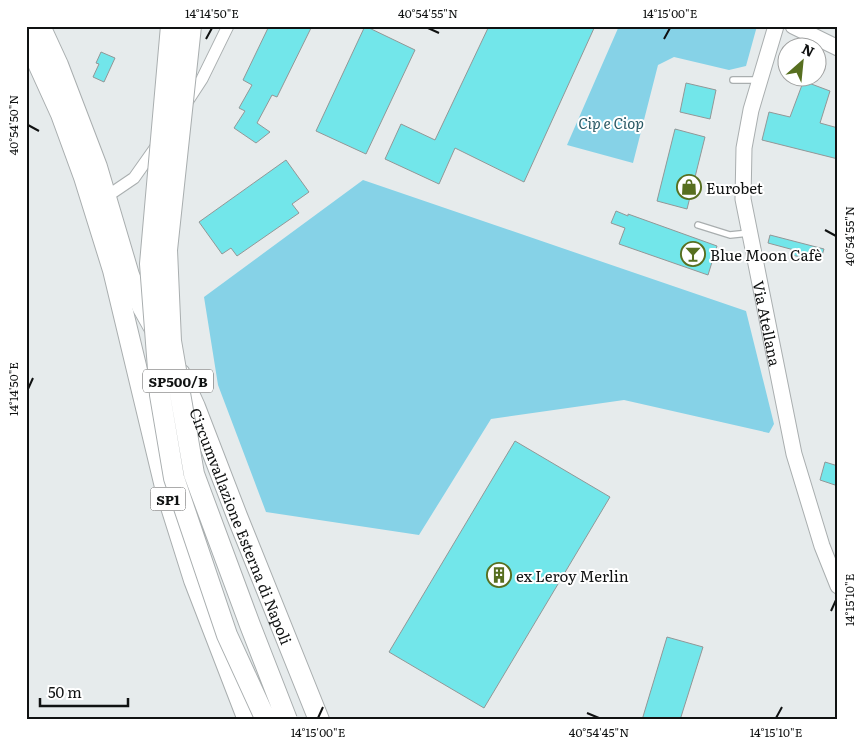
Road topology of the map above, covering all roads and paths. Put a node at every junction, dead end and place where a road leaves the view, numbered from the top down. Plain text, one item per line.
1 (40, 26) edge
2 (171, 26) edge
3 (191, 26) edge
4 (228, 26) edge
5 (776, 26) edge
6 (793, 26) edge
7 (26, 37) edge
8 (838, 48) edge
9 (733, 80) dead end
10 (759, 80) junction
11 (106, 197) junction
12 (698, 225) dead end
13 (749, 232) junction
14 (838, 586) edge
15 (248, 720) edge
16 (266, 720) edge
17 (288, 720) edge
18 (319, 720) edge

1 - 11 highway, Circumvallazione Esterna di Napoli
2 - 16 highway, SP500/B, bridge
3 - 17 highway, SP500/B, bridge
4 - 11 street
5 - 10 main road, Via Atellana
6 - 8 main road
7 - 15 highway, SP1
9 - 10 lane
10 - 13 main road, Via Atellana
11 - 18 highway, Circumvallazione Esterna di Napoli
12 - 13 lane
13 - 14 main road, Via Atellana

